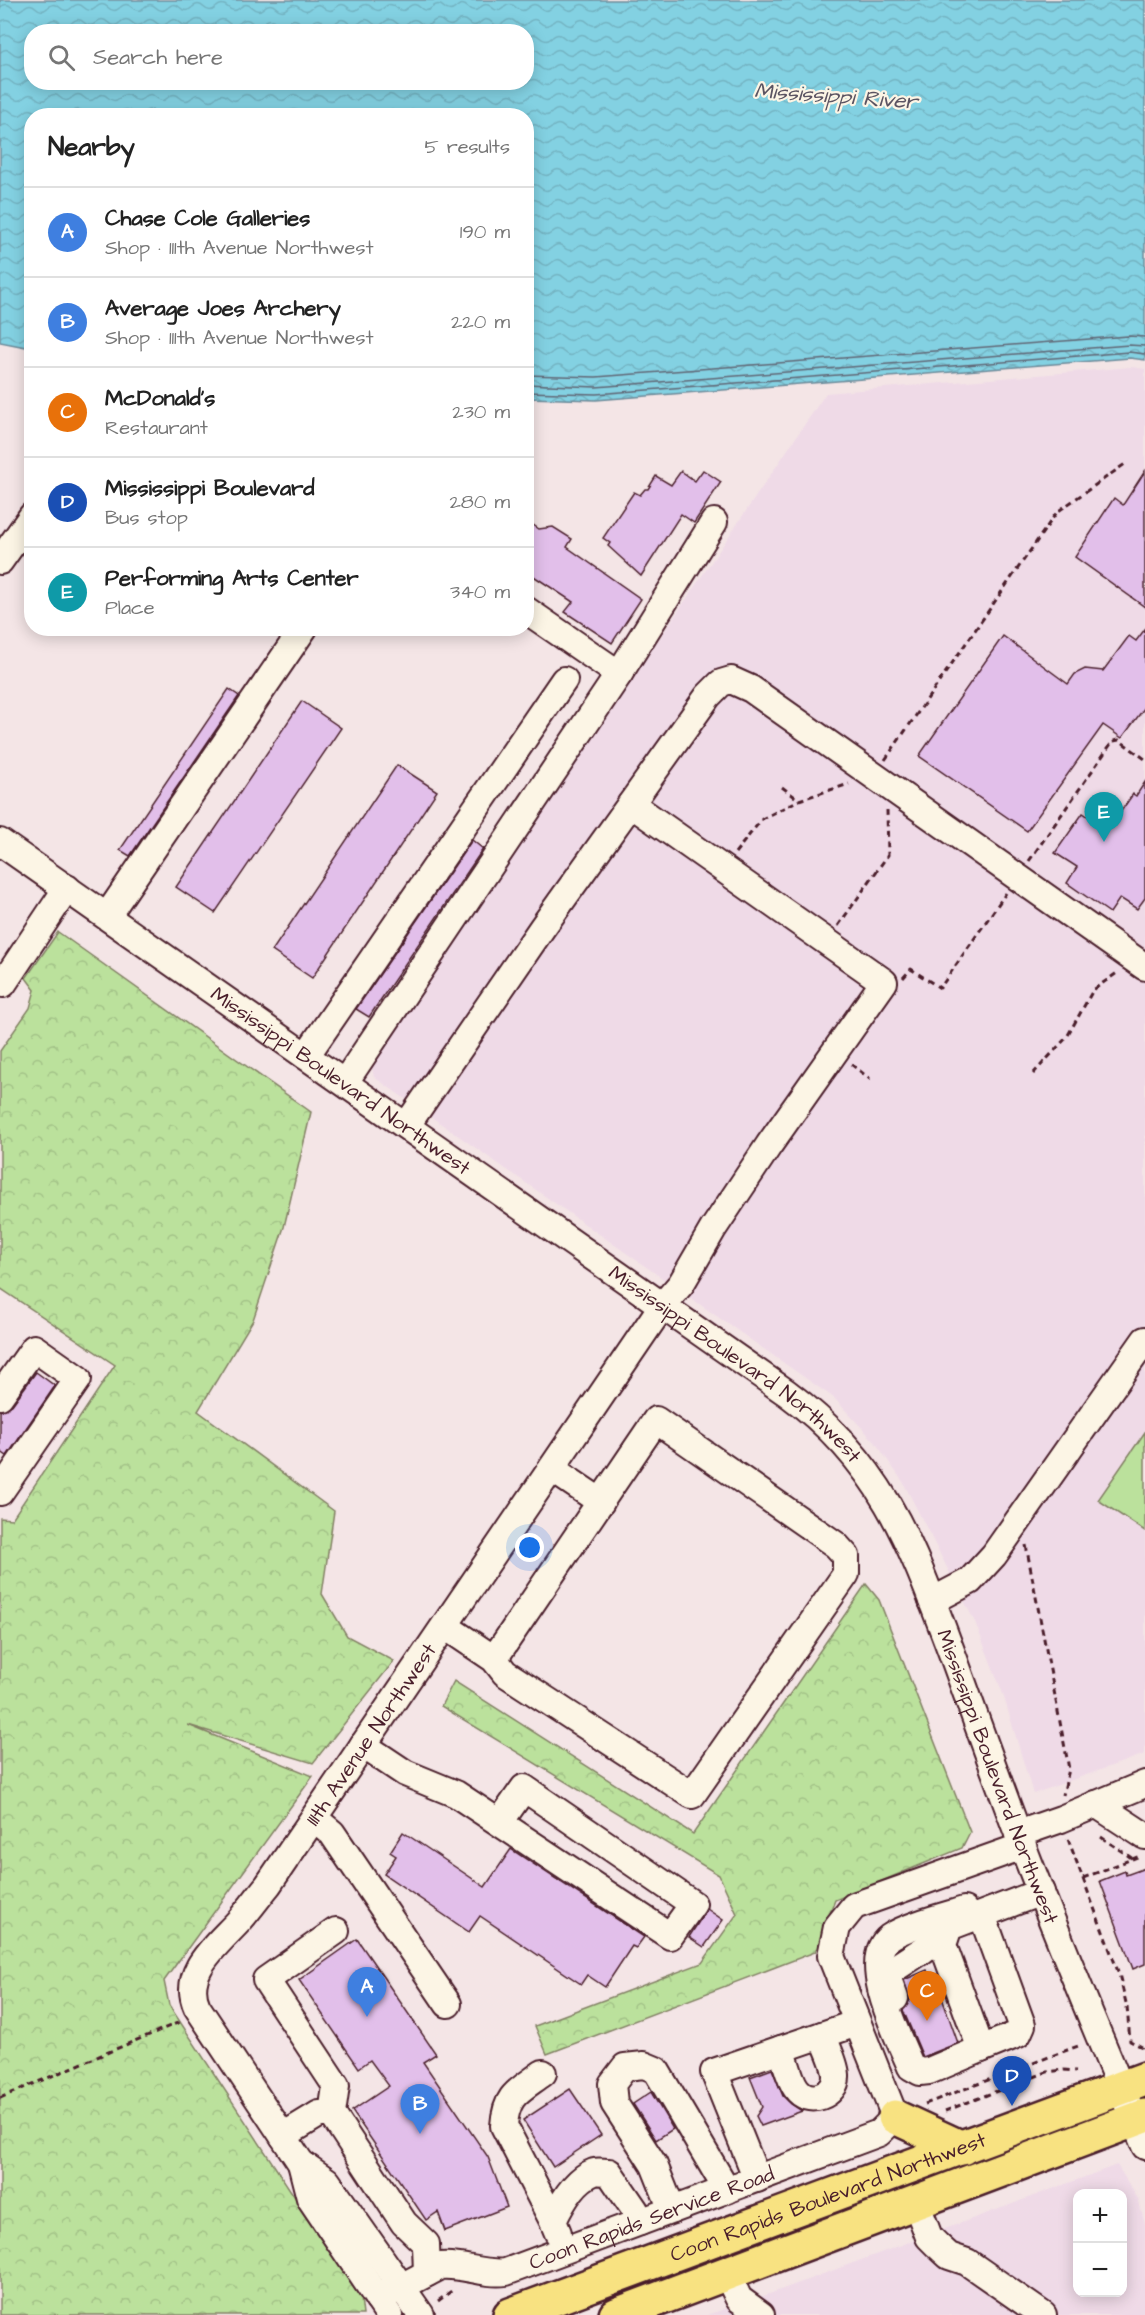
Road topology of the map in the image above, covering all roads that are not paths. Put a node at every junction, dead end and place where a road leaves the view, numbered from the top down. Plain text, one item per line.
1 (714, 522) dead end
2 (24, 527) edge
3 (0, 561) edge
4 (534, 616) edge
5 (299, 636) edge
6 (619, 674) junction
7 (564, 680) dead end
8 (631, 804) junction
9 (0, 842) edge
10 (68, 888) junction
11 (107, 916) junction
12 (1140, 964) edge
13 (1, 985) edge
14 (306, 1056) junction
15 (345, 1082) junction
16 (407, 1125) junction
17 (662, 1305) junction
18 (1145, 1340) edge
19 (0, 1396) edge
20 (552, 1469) junction
21 (0, 1492) edge
22 (601, 1502) junction
23 (932, 1601) junction
24 (445, 1626) junction
25 (494, 1659) junction
26 (363, 1744) junction
27 (1145, 1784) edge
28 (1096, 1804) junction
29 (314, 1818) junction
30 (500, 1822) junction
31 (1145, 1836) edge
32 (1021, 1840) junction
33 (1041, 1892) junction
34 (1009, 1904) junction
35 (982, 1915) junction
36 (949, 1927) junction
37 (336, 1931) dead end
38 (448, 2004) dead end
39 (857, 2023) junction
40 (822, 2035) junction
41 (781, 2049) junction
42 (981, 2049) junction
43 (915, 2064) junction
44 (877, 2072) junction
45 (543, 2073) dead end
46 (1132, 2083) edge
47 (907, 2112) junction
48 (332, 2114) junction
49 (1141, 2127) edge
50 (283, 2136) junction
51 (962, 2148) junction
52 (301, 2163) junction
53 (757, 2179) junction
54 (727, 2190) junction
55 (916, 2202) junction
56 (672, 2210) junction
57 (553, 2221) junction
58 (640, 2222) junction
59 (566, 2249) junction
60 (427, 2273) junction
61 (727, 2274) junction
62 (402, 2286) junction
63 (384, 2307) edge
64 (421, 2315) edge
65 (510, 2315) edge
66 (616, 2315) edge
67 (761, 2315) edge
68 (1043, 2315) edge

1 - 6 street
2 - 3 street
4 - 6 street
5 - 11 street
6 - 15 street
7 - 14 street
8 - 12 street
8 - 16 street
8 - 17 street, 111th Avenue Northwest
9 - 10 street, Mississippi Boulevard Northwest
10 - 11 street, Mississippi Boulevard Northwest
10 - 13 street
11 - 14 street, Mississippi Boulevard Northwest
14 - 15 street, Mississippi Boulevard Northwest
15 - 16 street, Mississippi Boulevard Northwest
16 - 17 street, Mississippi Boulevard Northwest
17 - 20 street, 111th Avenue Northwest
17 - 23 street, Mississippi Boulevard Northwest
18 - 23 street
19 - 21 street
20 - 22 street
20 - 24 street, 111th Avenue Northwest
22 - 25 street
22 - 25 street
23 - 32 street, Mississippi Boulevard Northwest
24 - 25 street
24 - 26 street, 111th Avenue Northwest
26 - 29 street, 111th Avenue Northwest
26 - 30 street
27 - 28 street
28 - 31 street
28 - 32 street
29 - 38 street
29 - 50 street, 111th Avenue Northwest
30 - 30 street
32 - 33 street, Mississippi Boulevard Northwest
32 - 39 street
33 - 34 street
33 - 46 street, Mississippi Boulevard Northwest
34 - 35 street
34 - 43 street
35 - 36 street
35 - 42 street
36 - 42 street
36 - 43 street
37 - 48 street
39 - 40 street
39 - 44 street
40 - 41 street
40 - 41 street
41 - 53 street
42 - 43 street
43 - 44 street
44 - 47 street
45 - 57 street
46 - 49 street, Mississippi Boulevard Northwest
46 - 51 main road, Coon Rapids Boulevard Northwest
47 - 51 main road
47 - 53 street, Coon Rapids Service Road
48 - 50 street
48 - 60 street
49 - 55 main road, Coon Rapids Boulevard Northwest
50 - 52 street, 111th Avenue Northwest
51 - 65 main road, Coon Rapids Boulevard Northwest
52 - 62 street, 111th Avenue Northwest
52 - 63 street, 111th Avenue Northwest
53 - 54 street, Coon Rapids Service Road
54 - 56 street, Coon Rapids Service Road
54 - 56 street
55 - 61 main road, Coon Rapids Boulevard Northwest
55 - 68 street
56 - 58 street, Coon Rapids Service Road
57 - 58 street
57 - 59 street
58 - 59 street, Coon Rapids Service Road
59 - 60 street, Coon Rapids Service Road
60 - 62 street, Coon Rapids Service Road
61 - 66 main road, Coon Rapids Boulevard Northwest
61 - 67 street
62 - 63 street, Coon Rapids Service Road
62 - 64 street, 111th Avenue Northwest

